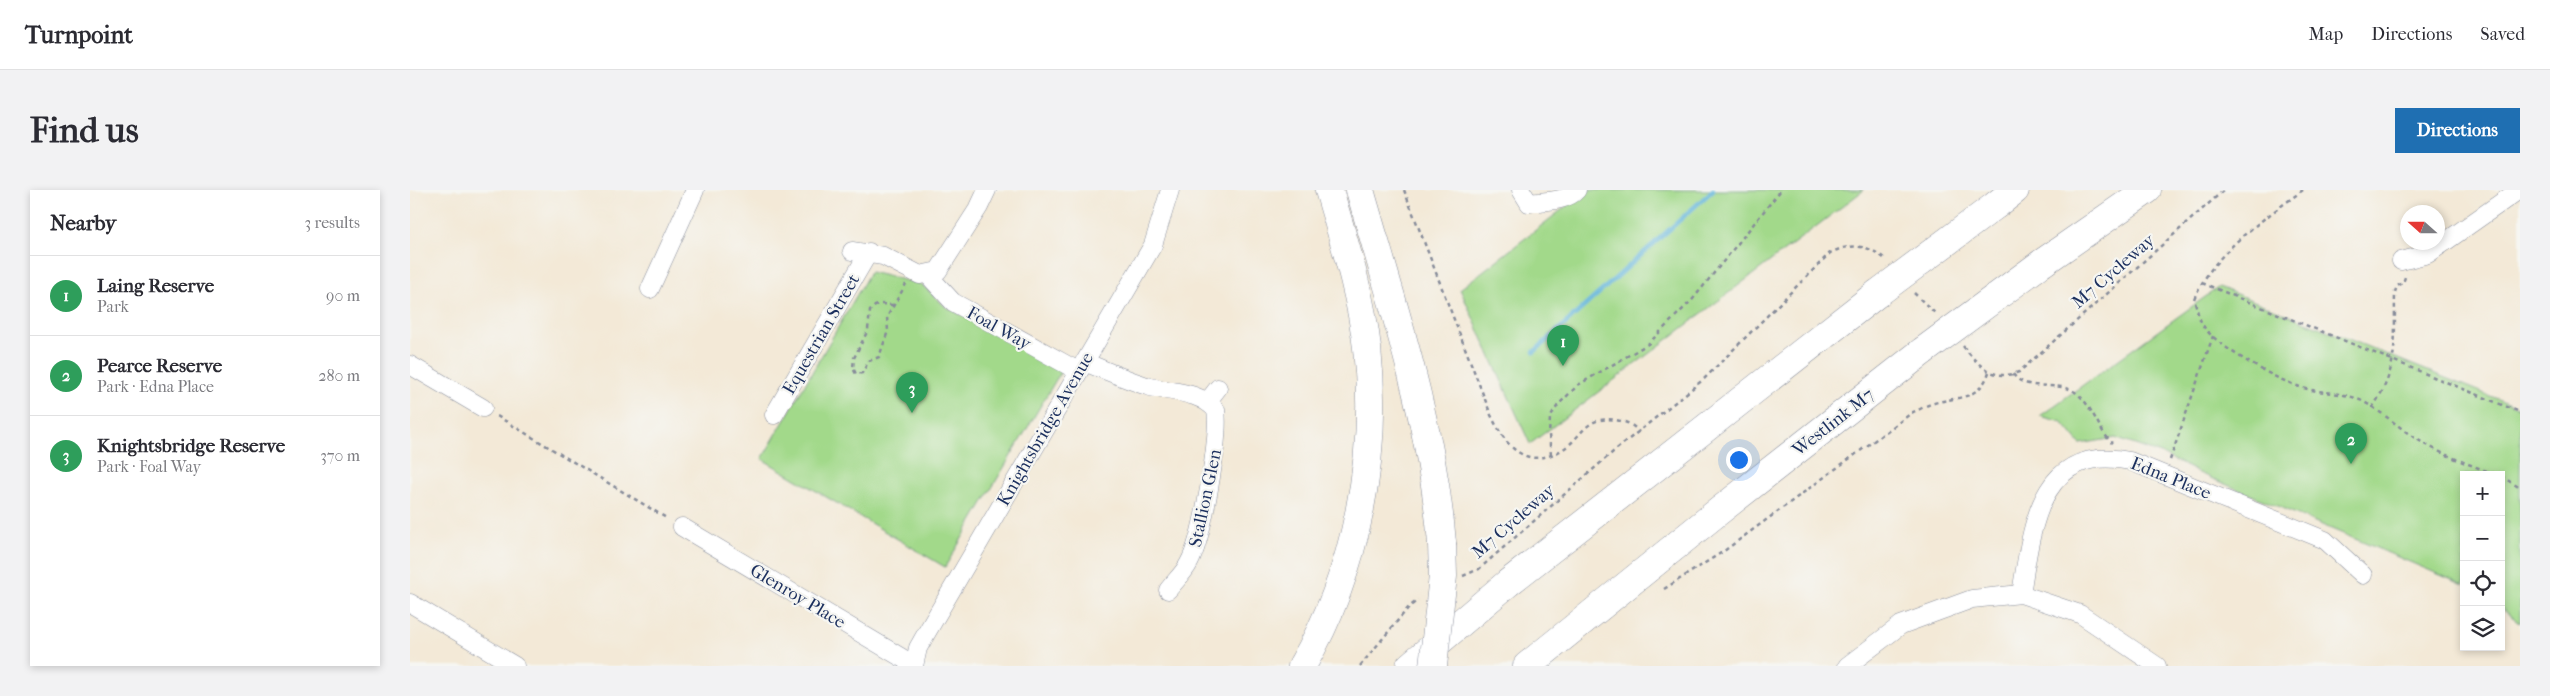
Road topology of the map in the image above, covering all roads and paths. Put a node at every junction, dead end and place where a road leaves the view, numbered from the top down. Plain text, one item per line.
1 (695, 190) edge
2 (987, 190) edge
3 (1170, 190) edge
4 (1329, 190) edge
5 (1360, 190) edge
6 (1404, 190) edge
7 (1577, 190) edge
8 (1780, 190) edge
9 (2147, 190) edge
10 (2224, 190) edge
11 (2302, 190) edge
12 (2519, 190) edge
13 (1525, 196) edge
14 (2006, 197) edge
15 (2401, 261) joint
16 (920, 274) junction
17 (2202, 283) junction
18 (650, 289) dead end
19 (893, 305) junction
20 (2213, 336) junction
21 (2394, 361) junction
22 (410, 365) edge
23 (1081, 366) junction
24 (1989, 372) dead end
25 (2019, 372) dead end
26 (2013, 374) dead end
27 (483, 408) joint
28 (2372, 408) junction
29 (2520, 412) edge
30 (774, 415) dead end
31 (2108, 437) dead end
32 (1551, 455) junction
33 (2169, 461) dead end
34 (2489, 471) edge
35 (2505, 478) edge
36 (2520, 488) edge
37 (682, 527) joint
38 (2363, 575) dead end
39 (1461, 577) dead end
40 (1664, 589) dead end
41 (1168, 590) dead end
42 (2021, 594) junction
43 (1420, 599) dead end
44 (410, 603) edge
45 (515, 666) edge
46 (914, 666) edge
47 (1302, 666) edge
48 (1360, 666) edge
49 (1410, 666) edge
50 (1433, 666) edge
51 (1527, 666) edge
52 (1847, 666) edge
53 (2157, 666) edge

1 - 18 street
2 - 16 street
3 - 23 street, Knightsbridge Avenue
4 - 47 highway
5 - 50 highway, bridge
6 - 32 path
7 - 13 street
8 - 32 path
9 - 51 highway, Westlink M7, bridge
10 - 25 path, M7 Cycleway
11 - 17 path
12 - 15 street
14 - 49 highway, bridge
15 - 21 path
16 - 19 path
16 - 23 street, Foal Way
16 - 30 street, Equestrian Street
17 - 20 path
17 - 21 path
19 - 19 path
20 - 28 path
20 - 33 path
21 - 28 path
21 - 29 path
22 - 27 street
23 - 41 street, Stallion Glen
23 - 46 street, Knightsbridge Avenue
24 - 40 path
26 - 31 path
27 - 37 path
28 - 34 path
32 - 39 path, M7 Cycleway
35 - 36 path
37 - 46 street, Glenroy Place
38 - 42 street, Edna Place
42 - 52 street
42 - 53 street
43 - 48 path
44 - 45 street

